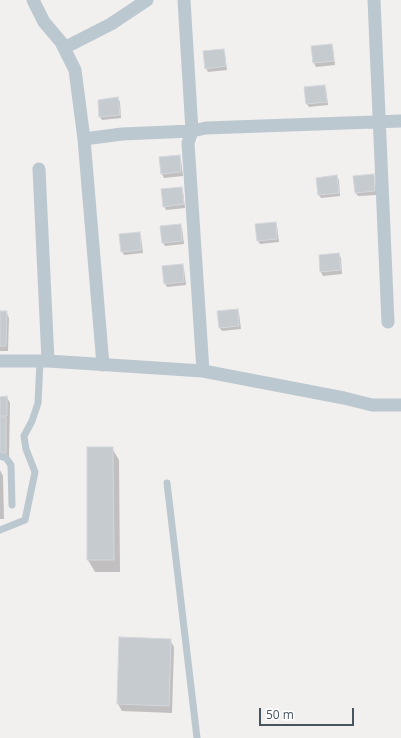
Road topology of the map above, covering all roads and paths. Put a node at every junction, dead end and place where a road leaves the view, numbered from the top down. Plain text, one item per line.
1 (33, 0) edge
2 (147, 0) edge
3 (184, 0) edge
4 (374, 0) edge
5 (64, 48) junction
6 (401, 121) edge
7 (379, 122) junction
8 (192, 131) junction
9 (84, 139) junction
10 (39, 169) dead end
11 (388, 322) dead end
12 (0, 361) edge
13 (44, 361) junction
14 (103, 364) junction
15 (203, 371) junction
16 (401, 405) edge
17 (0, 456) edge
18 (167, 483) dead end
19 (12, 505) dead end
20 (0, 530) edge
21 (197, 738) edge

1 - 5 street
2 - 5 street
3 - 8 street
4 - 7 street
5 - 9 street
6 - 7 street
7 - 8 street
7 - 11 street
8 - 9 street
8 - 15 street
9 - 14 street
10 - 13 street
12 - 13 street
13 - 14 street
13 - 20 lane
14 - 15 street
15 - 16 street
17 - 19 lane
18 - 21 lane

